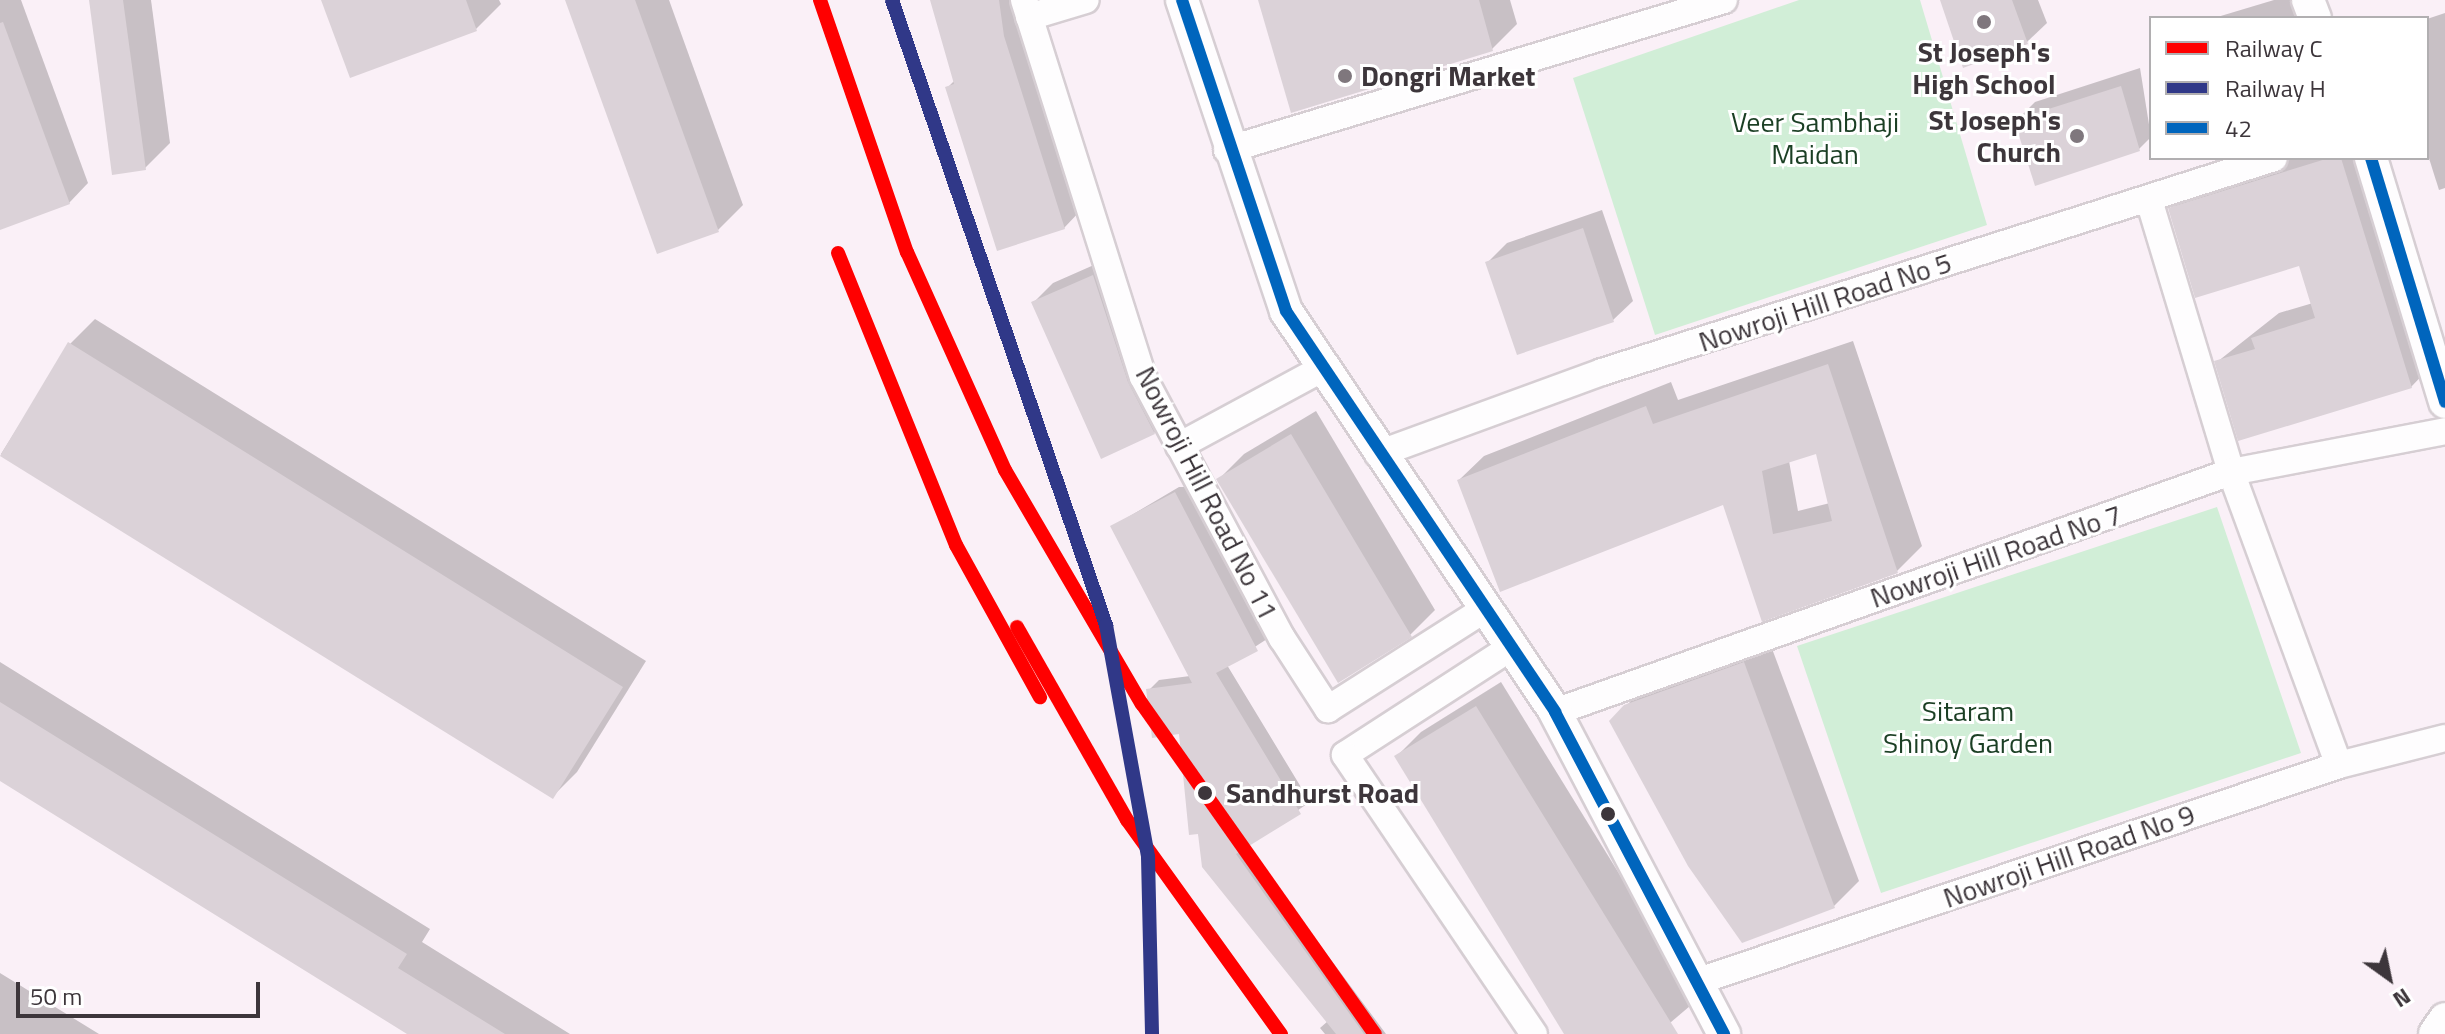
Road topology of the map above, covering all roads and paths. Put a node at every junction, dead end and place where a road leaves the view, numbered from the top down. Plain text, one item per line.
1 (1086, 0) edge
2 (1182, 0) edge
3 (1724, 0) edge
4 (1027, 8) edge
5 (1227, 150) junction
6 (2268, 160) edge
7 (2372, 160) edge
8 (2149, 200) junction
9 (2437, 343) edge
10 (1323, 368) junction
11 (2445, 402) edge
12 (2445, 431) edge
13 (1179, 446) junction
14 (1378, 454) junction
15 (2231, 472) junction
16 (1482, 611) junction
17 (1507, 650) junction
18 (1555, 712) junction
19 (2445, 738) edge
20 (2339, 765) junction
21 (1696, 982) junction
22 (2445, 1019) edge
23 (1722, 1033) edge
24 (1534, 1034) edge
25 (2435, 1034) edge

1 - 4 street
2 - 5 street
3 - 5 street
4 - 13 street, Nowroji Hill Road No 11
5 - 10 street
6 - 8 street, Nowroji Hill Road No 5
7 - 9 street
8 - 14 street, Nowroji Hill Road No 5
8 - 15 street
9 - 11 street
10 - 13 street
10 - 14 street
12 - 15 street, Nowroji Hill Road No 7
13 - 16 street, Nowroji Hill Road No 11
14 - 16 street
15 - 18 street, Nowroji Hill Road No 7
15 - 20 street
16 - 17 street
17 - 18 street
17 - 24 street
18 - 21 street
19 - 20 street, Nowroji Hill Road No 9
20 - 21 street, Nowroji Hill Road No 9
21 - 23 street
22 - 25 street

